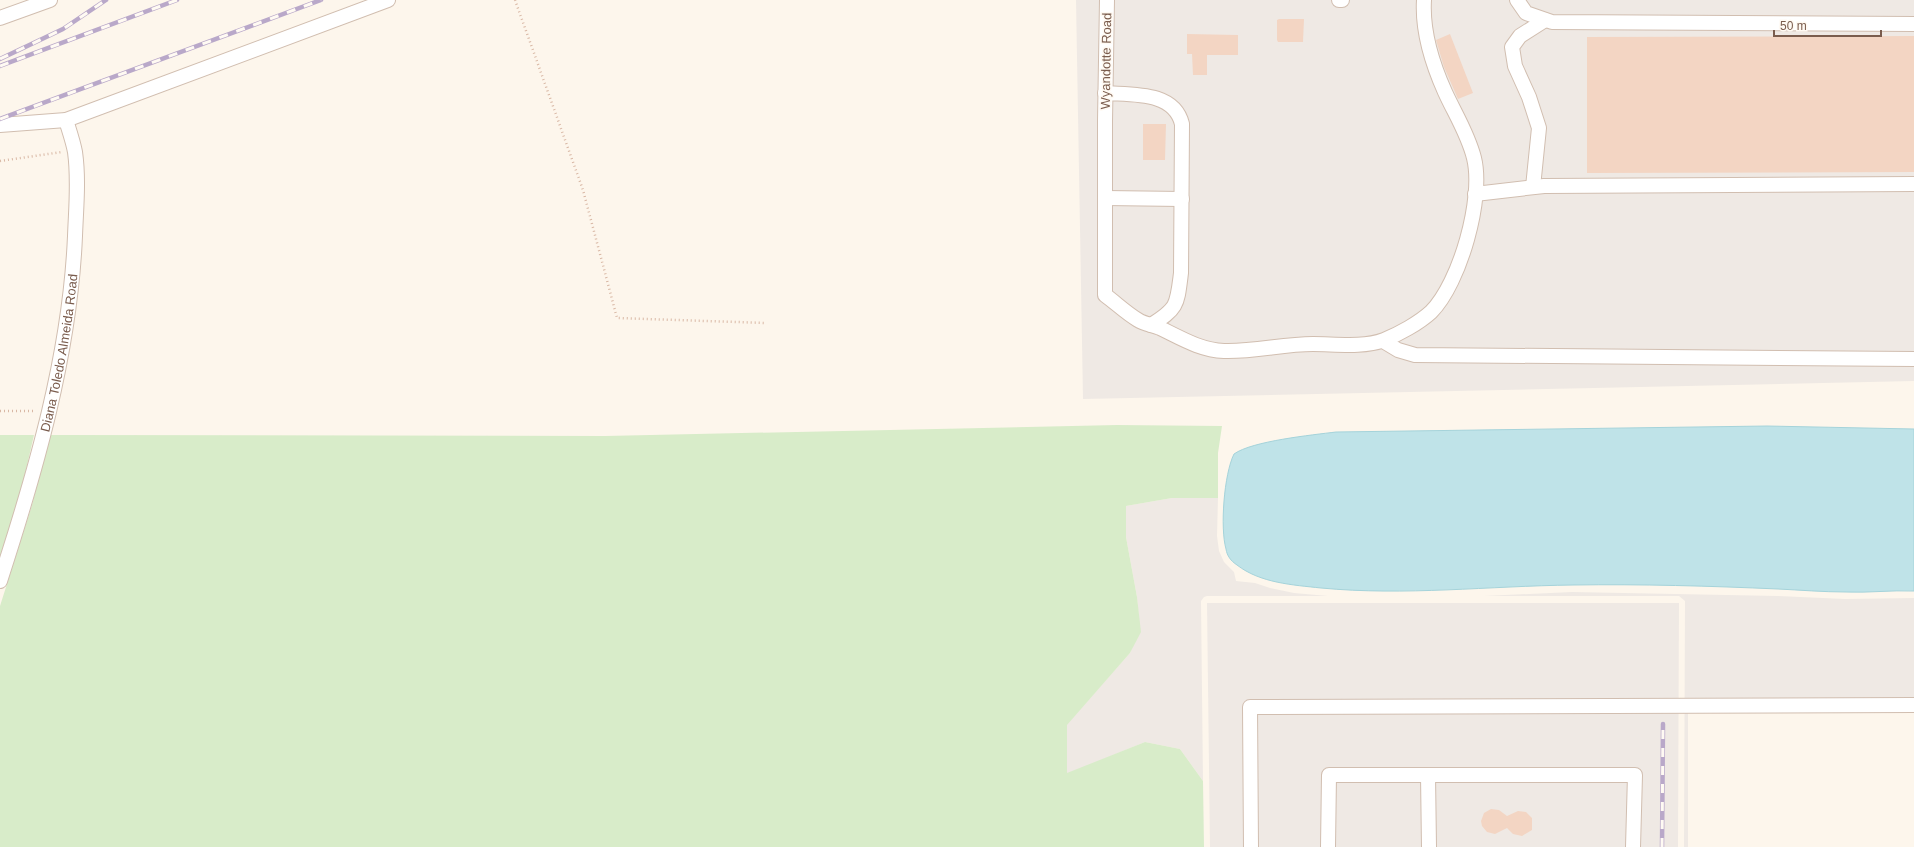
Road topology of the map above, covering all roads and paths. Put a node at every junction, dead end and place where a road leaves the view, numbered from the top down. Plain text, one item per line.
1 (50, 0) edge
2 (388, 0) edge
3 (515, 0) edge
4 (1107, 0) edge
5 (1339, 0) edge
6 (1342, 0) edge
7 (1424, 0) edge
8 (1518, 0) edge
9 (0, 18) edge
10 (1545, 20) junction
11 (1914, 24) edge
12 (1105, 93) junction
13 (66, 120) junction
14 (0, 125) edge
15 (74, 150) junction
16 (0, 161) edge
17 (1914, 184) edge
18 (1533, 187) junction
19 (1475, 194) junction
20 (1105, 198) junction
21 (1182, 199) junction
22 (766, 323) dead end
23 (1151, 325) junction
24 (1383, 341) junction
25 (1914, 359) edge
26 (0, 411) edge
27 (48, 412) junction
28 (0, 581) edge
29 (1914, 705) edge
30 (1428, 775) junction
31 (1251, 847) edge
32 (1328, 847) edge
33 (1429, 847) edge
34 (1633, 847) edge

1 - 9 street
2 - 13 street
3 - 22 path
4 - 12 street, Wyandotte Road
5 - 6 street
7 - 19 street
8 - 10 street
10 - 11 street
10 - 18 street
12 - 20 street, Wyandotte Road
12 - 21 street
13 - 14 street
13 - 15 street, Diana Toledo Almeida Road
15 - 16 path
15 - 27 street, Diana Toledo Almeida Road
17 - 18 street
18 - 19 street
19 - 24 street
20 - 21 street
20 - 23 street, Wyandotte Road
21 - 23 street
23 - 24 street
24 - 25 street
26 - 27 path
27 - 28 street, Diana Toledo Almeida Road
29 - 31 street
30 - 32 street
30 - 33 street
30 - 34 street

